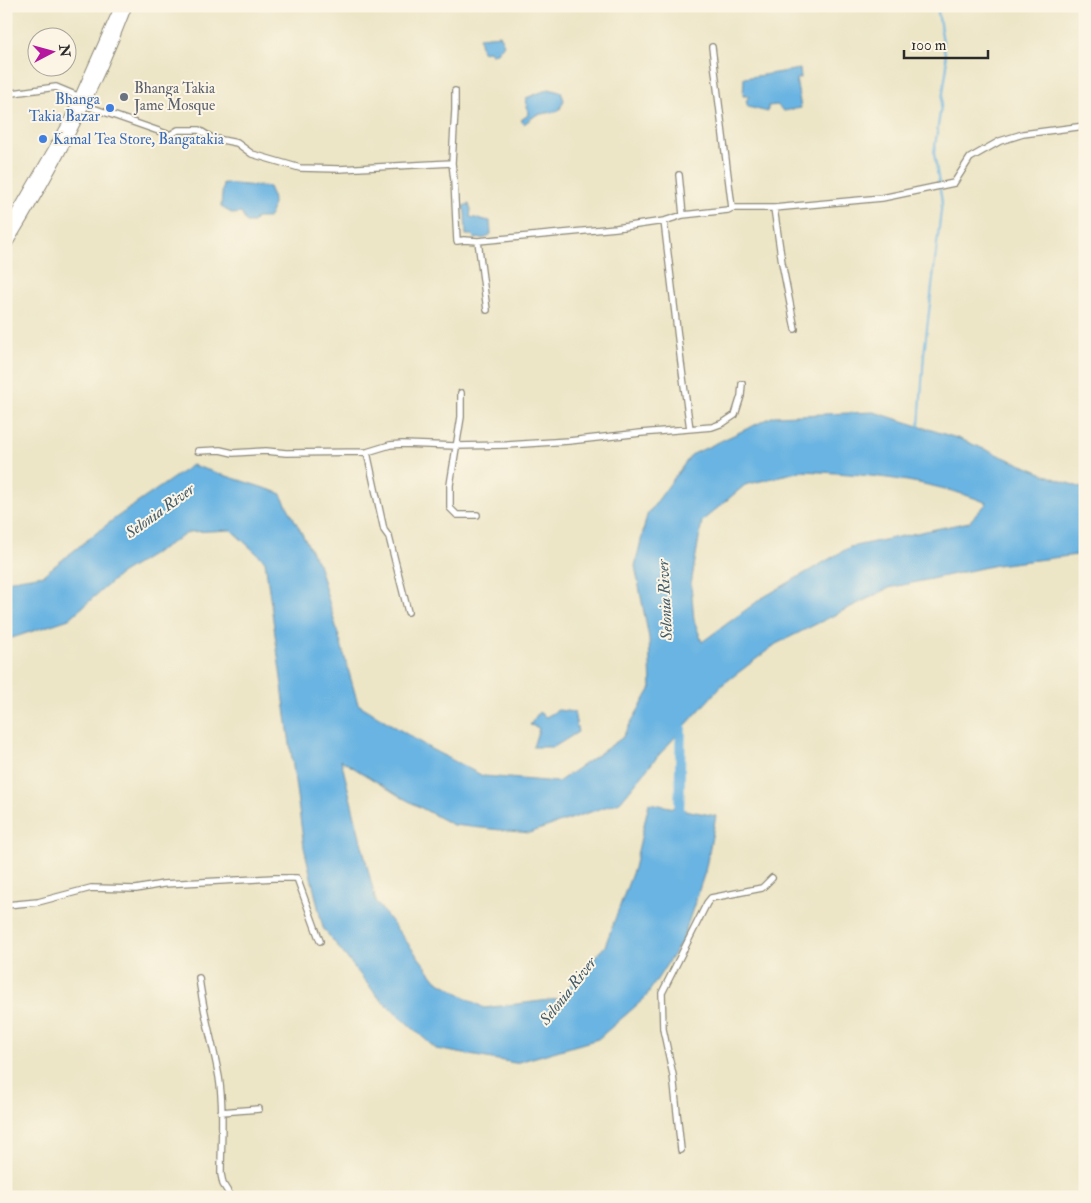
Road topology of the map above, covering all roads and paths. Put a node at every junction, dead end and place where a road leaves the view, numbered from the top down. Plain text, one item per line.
1 (120, 6) edge
2 (127, 6) edge
3 (712, 47) dead end
4 (455, 91) dead end
5 (6, 94) edge
6 (82, 101) junction
7 (1085, 126) edge
8 (452, 163) junction
9 (679, 175) dead end
10 (732, 208) junction
11 (774, 208) junction
12 (683, 215) junction
13 (664, 221) junction
14 (6, 231) edge
15 (478, 241) junction
16 (6, 246) edge
17 (487, 310) dead end
18 (795, 330) dead end
19 (742, 384) dead end
20 (461, 393) dead end
21 (690, 429) junction
22 (456, 446) junction
23 (198, 451) dead end
24 (367, 452) junction
25 (477, 515) dead end
26 (408, 612) dead end
27 (772, 878) dead end
28 (6, 905) edge
29 (320, 940) dead end
30 (199, 978) dead end
31 (259, 1109) dead end
32 (221, 1112) junction
33 (681, 1150) dead end
34 (231, 1197) edge

1 - 6 highway
2 - 6 highway
3 - 10 street
4 - 8 street
5 - 6 street
6 - 8 street
6 - 14 highway
6 - 16 highway
7 - 11 street
8 - 15 street
9 - 12 street
10 - 11 street
10 - 12 street
11 - 18 street
12 - 13 street
13 - 15 street
13 - 21 street
15 - 17 street
19 - 21 street
20 - 22 street
21 - 22 street
22 - 24 street
22 - 25 street
23 - 24 street
24 - 26 street
27 - 33 street
28 - 29 street
30 - 32 street
31 - 32 street
32 - 34 street

